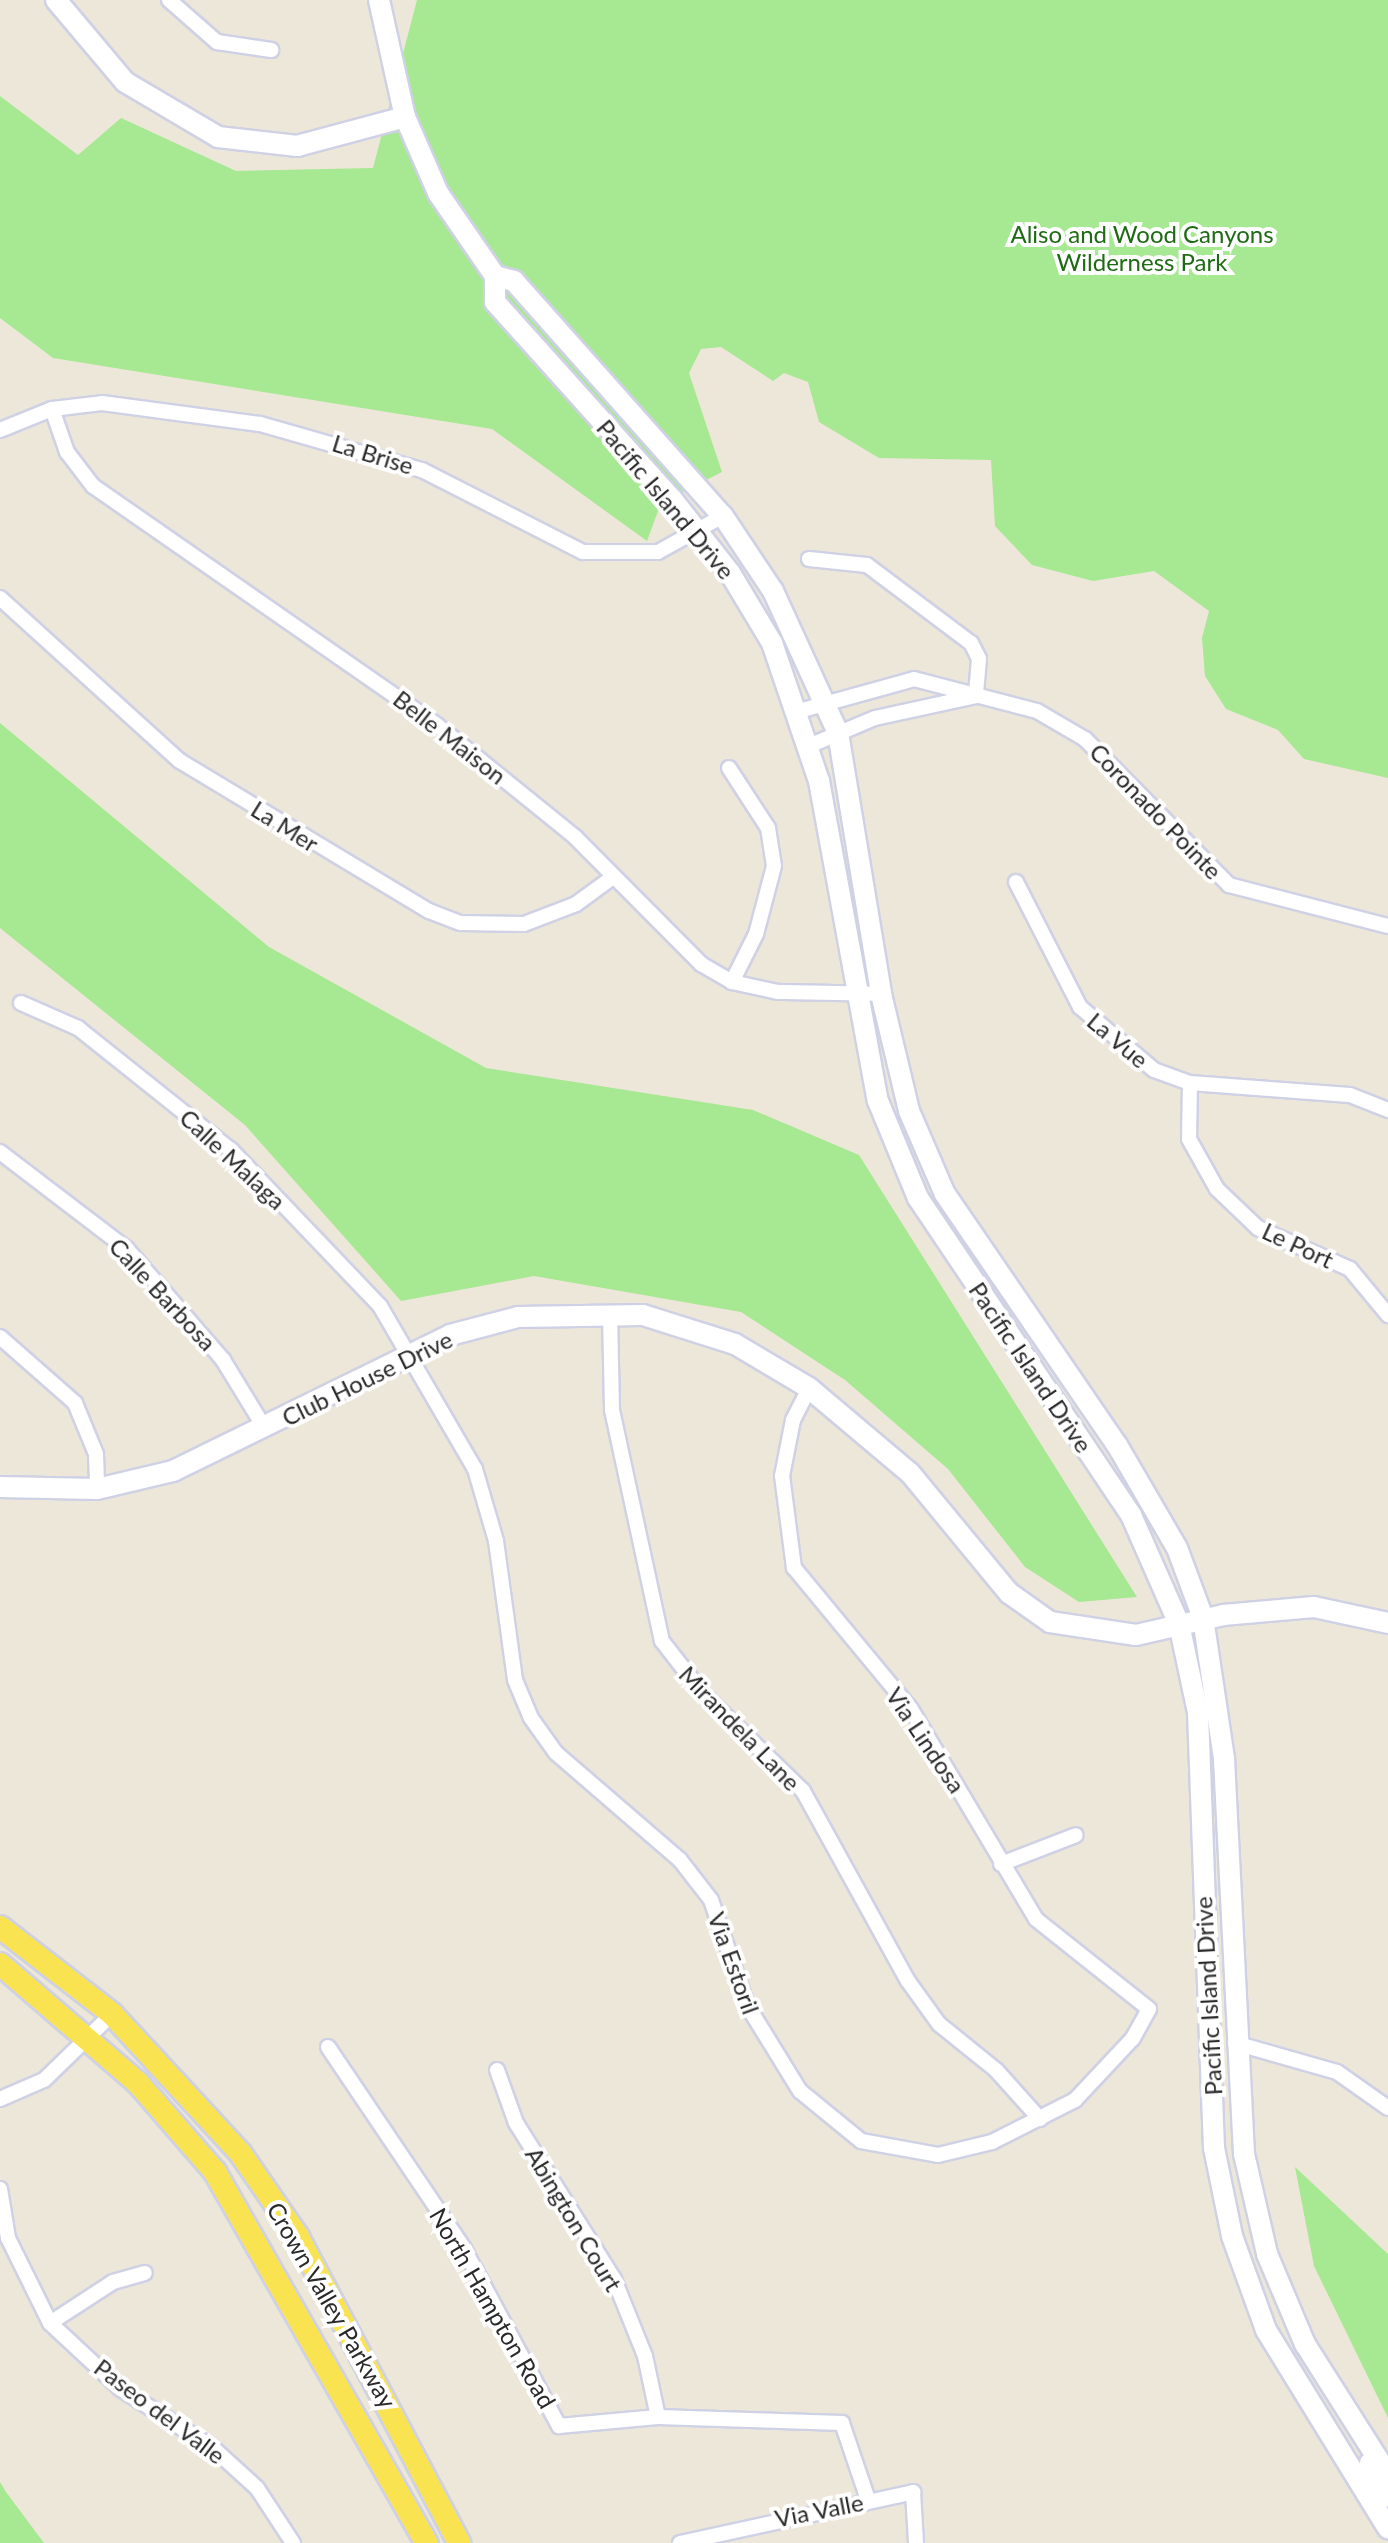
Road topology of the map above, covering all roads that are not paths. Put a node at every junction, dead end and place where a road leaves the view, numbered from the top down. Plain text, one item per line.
1 (56, 0) edge
2 (169, 0) edge
3 (379, 0) edge
4 (271, 50) dead end
5 (405, 117) junction
6 (495, 276) junction
7 (52, 409) junction
8 (0, 430) edge
9 (723, 516) junction
10 (699, 533) junction
11 (809, 559) dead end
12 (0, 598) edge
13 (976, 696) junction
14 (826, 704) junction
15 (799, 711) junction
16 (838, 733) junction
17 (811, 745) junction
18 (729, 768) dead end
19 (613, 877) junction
20 (1016, 882) dead end
21 (1388, 926) edge
22 (732, 982) junction
23 (881, 994) junction
24 (855, 997) junction
25 (21, 1003) dead end
26 (1190, 1083) junction
27 (1388, 1110) edge
28 (0, 1152) edge
29 (610, 1314) junction
30 (1388, 1315) edge
31 (0, 1337) edge
32 (410, 1354) junction
33 (809, 1388) junction
34 (264, 1427) junction
35 (0, 1487) edge
36 (97, 1489) junction
37 (1203, 1618) junction
38 (1388, 1623) edge
39 (1179, 1624) junction
40 (1076, 1835) dead end
41 (1001, 1864) junction
42 (0, 1927) edge
43 (0, 1964) edge
44 (1208, 2006) junction
45 (1149, 2009) joint
46 (112, 2014) junction
47 (89, 2036) junction
48 (1235, 2043) junction
49 (328, 2047) dead end
50 (497, 2070) dead end
51 (1214, 2088) junction
52 (0, 2099) edge
53 (1388, 2108) edge
54 (1040, 2119) junction
55 (0, 2189) edge
56 (145, 2273) dead end
57 (50, 2323) junction
58 (658, 2417) junction
59 (1372, 2451) junction
60 (1388, 2475) edge
61 (1388, 2497) edge
62 (868, 2500) junction
63 (732, 2527) junction
64 (1388, 2528) edge
65 (424, 2538) edge
66 (293, 2543) edge
67 (442, 2543) edge
68 (459, 2543) edge
69 (680, 2543) edge
70 (737, 2543) edge
71 (916, 2543) edge

1 - 5 main road
2 - 4 street
3 - 5 main road, Pacific Island Drive
5 - 6 main road, Pacific Island Drive
6 - 9 main road, Pacific Island Drive
6 - 10 main road, Pacific Island Drive
7 - 8 street, La Brise
7 - 10 street, La Brise
7 - 19 street, Belle Maison
9 - 10 street, La Brise
9 - 14 main road, Pacific Island Drive
10 - 15 main road, Pacific Island Drive
11 - 13 street
12 - 19 street, La Mer
13 - 14 street, Coronado Pointe
13 - 16 street, Coronado Pointe
13 - 21 street, Coronado Pointe
14 - 15 street, Coronado Pointe
14 - 16 main road, Pacific Island Drive
15 - 17 main road, Pacific Island Drive
16 - 17 street, Coronado Pointe
16 - 23 main road, Pacific Island Drive
17 - 24 main road, Pacific Island Drive
18 - 22 street
19 - 22 street, Belle Maison
20 - 26 street, La Vue
22 - 24 street, Belle Maison
23 - 24 street, Belle Maison
23 - 37 main road, Pacific Island Drive
24 - 39 main road, Pacific Island Drive
25 - 32 street, Calle Malaga
26 - 27 street, La Vue
26 - 30 street, Le Port
28 - 34 street, Calle Barbosa
29 - 32 main road, Club House Drive
29 - 33 main road, Club House Drive
29 - 54 street, Mirandela Lane
31 - 36 street
32 - 34 main road, Club House Drive
32 - 54 street, Via Estoril
33 - 39 main road, Club House Drive
33 - 41 street, Via Lindosa
34 - 36 main road, Club House Drive
35 - 36 main road, Club House Drive
37 - 38 main road, Club House Drive
37 - 39 main road, Club House Drive
37 - 48 main road, Pacific Island Drive
39 - 44 main road, Pacific Island Drive
40 - 41 street
41 - 45 street, Via Lindosa
42 - 46 main road, Crown Valley Parkway
43 - 47 main road, Crown Valley Parkway
44 - 48 main road
44 - 51 main road, Pacific Island Drive
45 - 54 street, Via Estoril
46 - 47 street
46 - 68 main road, Crown Valley Parkway
47 - 52 street
47 - 65 main road, Crown Valley Parkway
48 - 51 main road
48 - 53 street
48 - 59 main road, Pacific Island Drive
49 - 58 street, North Hampton Road
50 - 58 street, Abington Court
51 - 64 main road, Pacific Island Drive
55 - 57 street, Paseo del Valle
56 - 57 street
57 - 66 street, Paseo del Valle
58 - 62 street, North Hampton Road
59 - 60 main road, Pacific Island Drive
59 - 61 main road
62 - 63 street, Via Valle
62 - 71 street, Via Valle
63 - 69 street, Via Valle
63 - 70 street
65 - 67 main road

